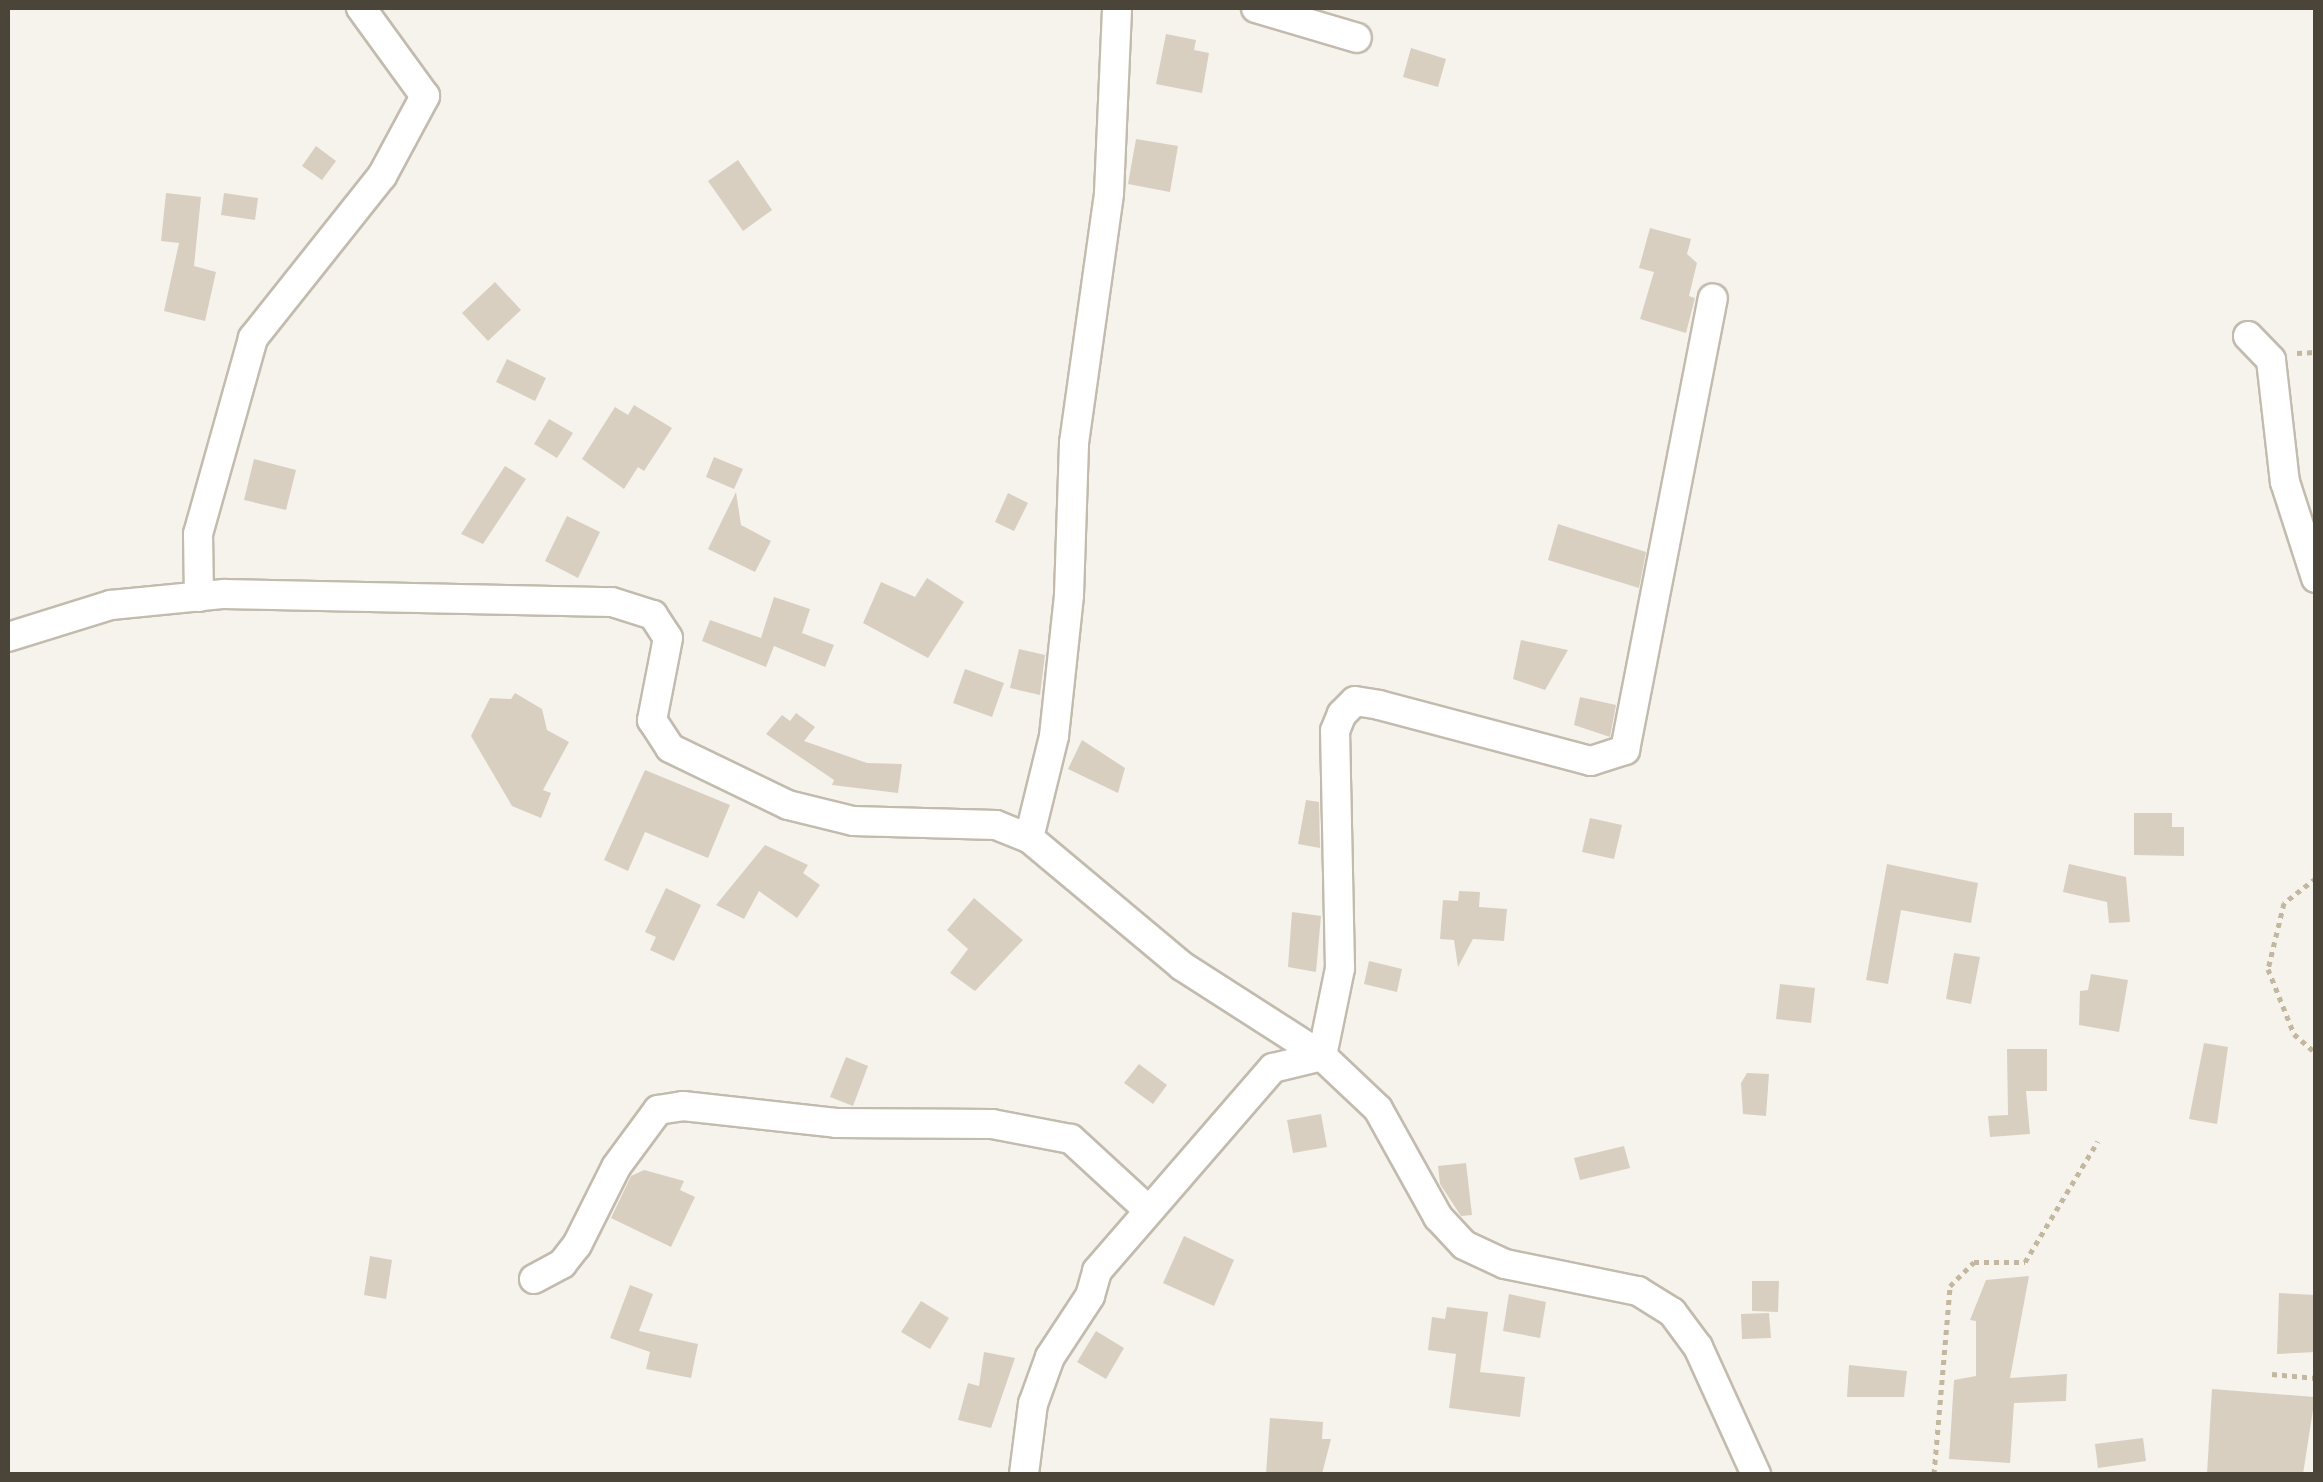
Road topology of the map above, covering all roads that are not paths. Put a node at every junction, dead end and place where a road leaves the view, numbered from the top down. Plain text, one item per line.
1 (361, 8) edge
2 (1117, 8) edge
3 (1256, 8) edge
4 (1357, 38) dead end
5 (1713, 299) dead end
6 (2248, 336) dead end
7 (2316, 578) edge
8 (199, 597) junction
9 (8, 636) edge
10 (1029, 838) junction
11 (1322, 1056) junction
12 (1147, 1209) junction
13 (534, 1279) dead end
14 (1024, 1474) edge
15 (1756, 1474) edge

1 - 8 street
2 - 10 street
3 - 4 street
5 - 11 street
6 - 7 street
8 - 9 street
8 - 10 street
10 - 11 street
11 - 12 street
11 - 15 street
12 - 13 street
12 - 14 street

